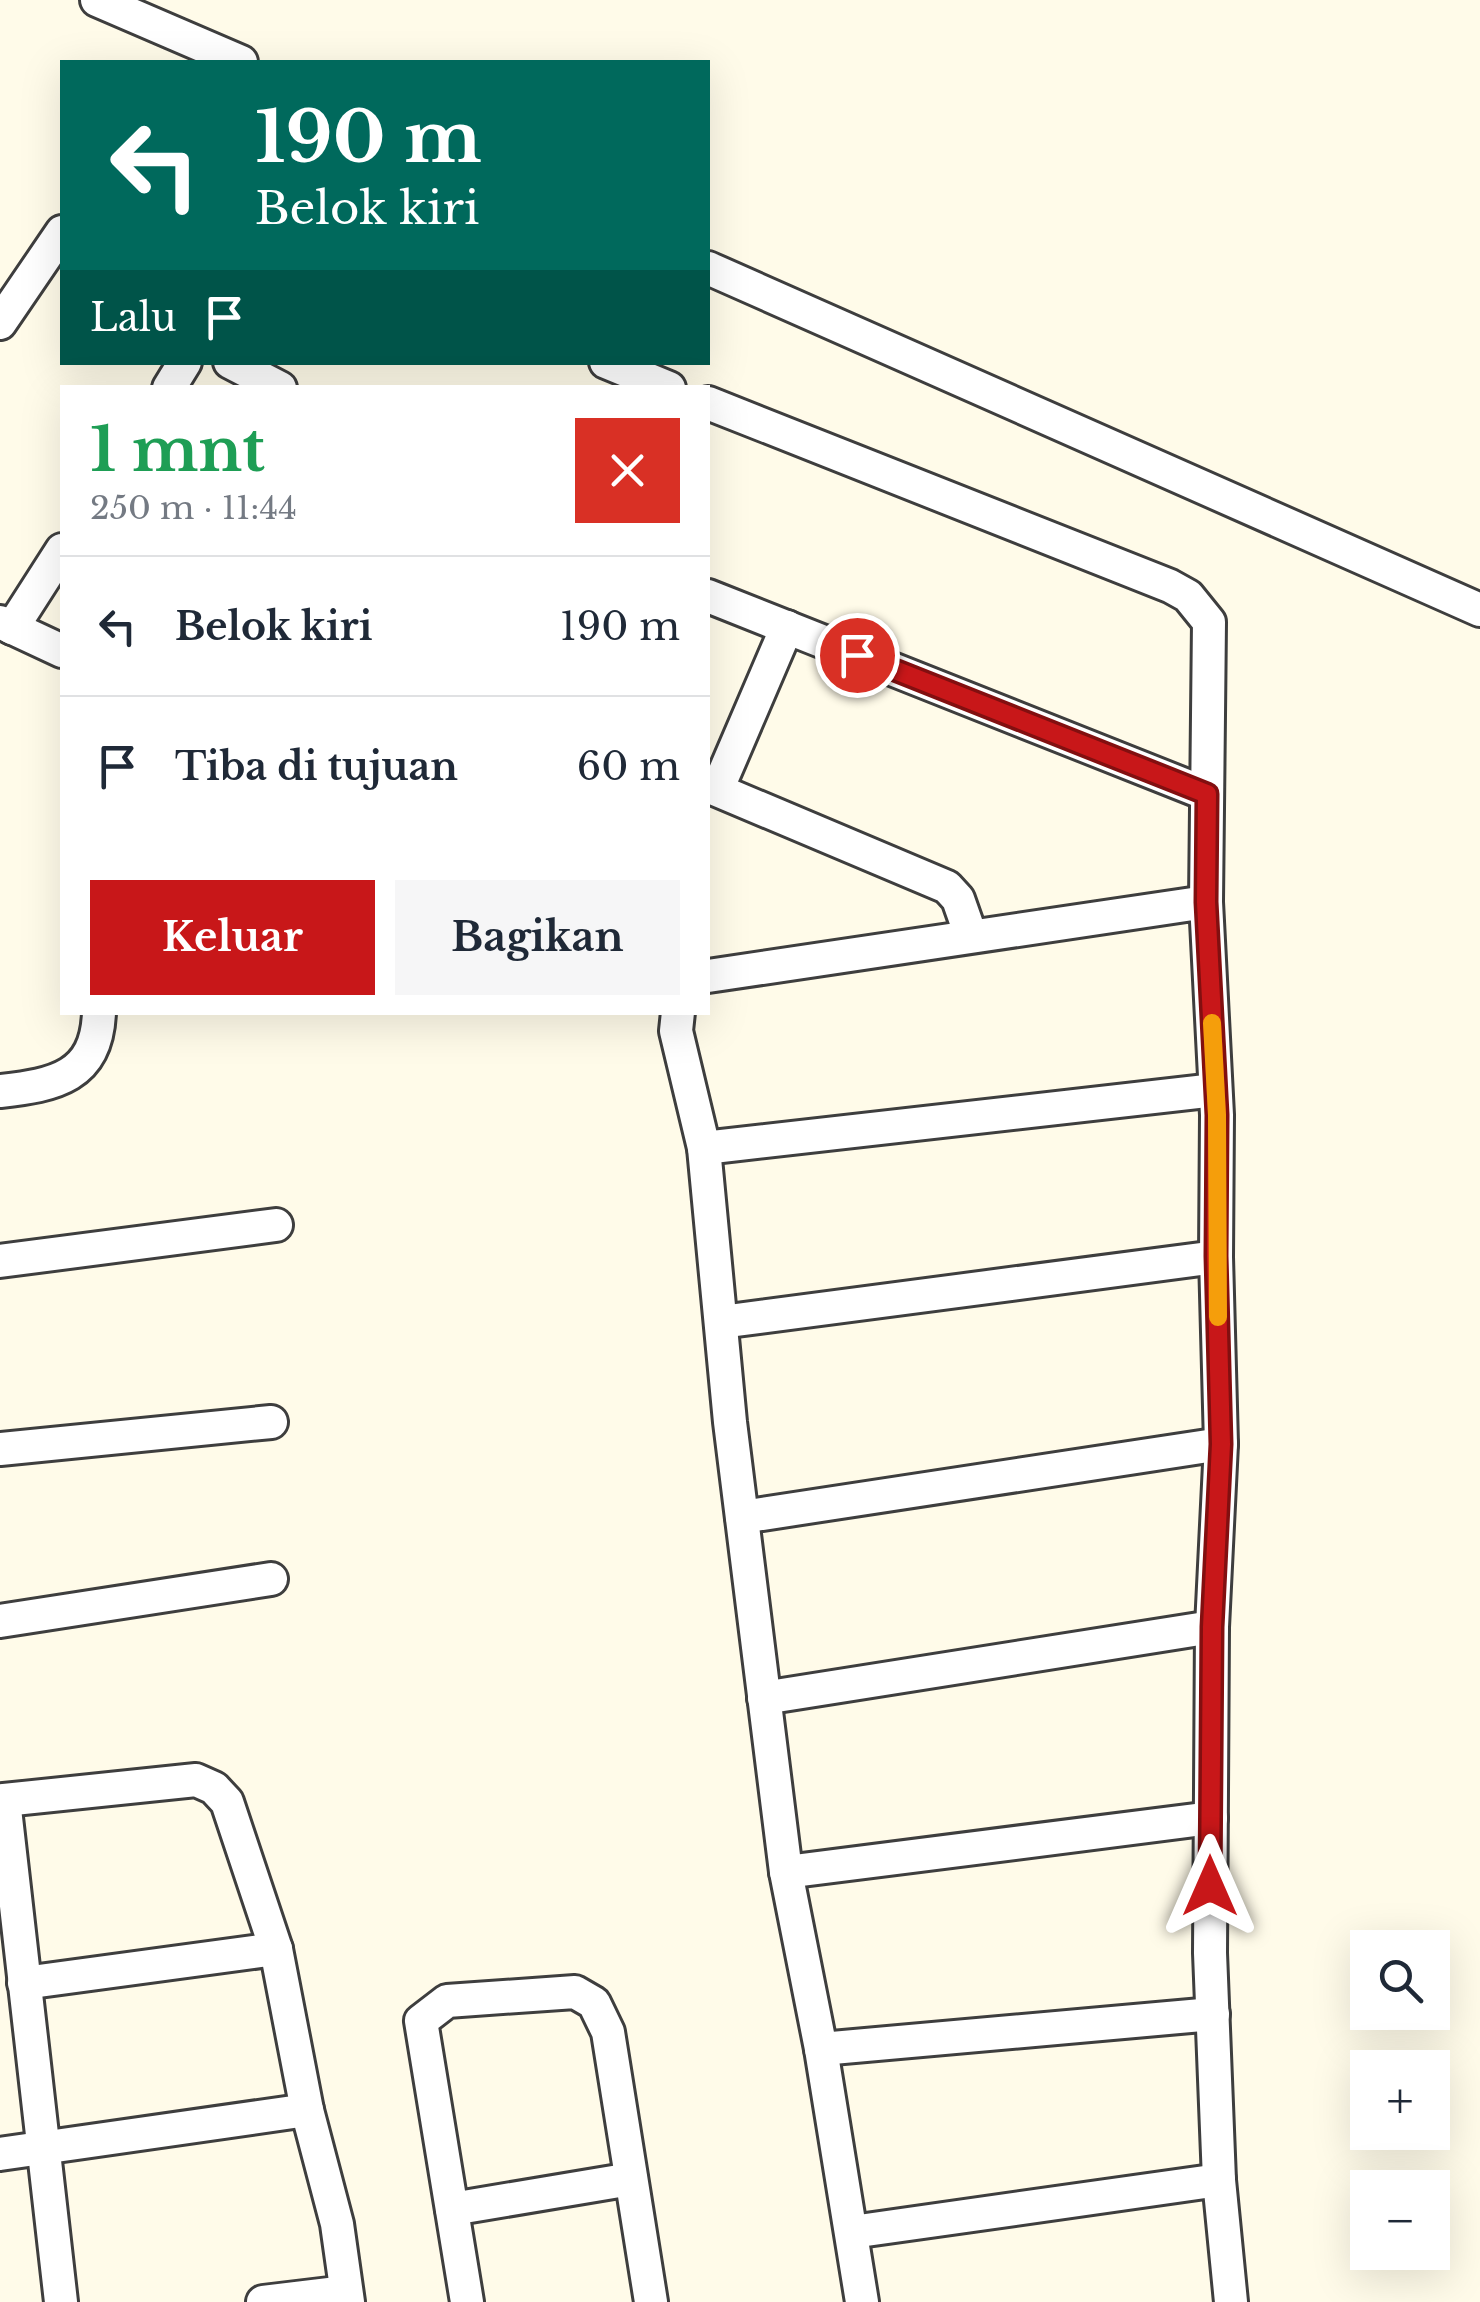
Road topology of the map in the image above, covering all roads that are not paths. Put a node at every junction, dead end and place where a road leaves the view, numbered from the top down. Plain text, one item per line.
1 (97, 0) edge
2 (236, 60) edge
3 (60, 235) edge
4 (710, 269) edge
5 (0, 324) edge
6 (236, 365) edge
7 (613, 365) edge
8 (274, 385) edge
9 (662, 385) edge
10 (710, 404) edge
11 (60, 553) edge
12 (710, 597) edge
13 (1480, 610) edge
14 (6, 625) edge
15 (787, 628) junction
16 (60, 651) edge
17 (712, 788) edge
18 (1207, 794) junction
19 (1206, 902) junction
20 (971, 936) junction
21 (710, 976) edge
22 (99, 1015) edge
23 (678, 1015) edge
24 (1215, 1090) junction
25 (0, 1091) edge
26 (704, 1148) junction
27 (276, 1225) dead end
28 (1216, 1256) junction
29 (0, 1261) edge
30 (720, 1322) junction
31 (271, 1422) dead end
32 (1221, 1444) junction
33 (0, 1448) edge
34 (742, 1517) junction
35 (271, 1579) dead end
36 (0, 1621) edge
37 (1212, 1627) junction
38 (764, 1698) junction
39 (2, 1800) edge
40 (1211, 1818) junction
41 (786, 1872) junction
42 (276, 1949) junction
43 (24, 1983) junction
44 (1213, 2014) junction
45 (821, 2049) junction
46 (307, 2110) junction
47 (43, 2149) junction
48 (0, 2154) edge
49 (631, 2179) junction
50 (1218, 2180) junction
51 (452, 2209) junction
52 (852, 2232) junction
53 (347, 2297) edge
54 (60, 2302) edge
55 (263, 2302) edge
56 (467, 2302) edge
57 (651, 2302) edge
58 (862, 2302) edge
59 (1231, 2302) edge

1 - 2 street
3 - 5 street
4 - 13 street
6 - 8 street
7 - 9 street
10 - 18 street
11 - 14 street
12 - 15 street
14 - 16 street
15 - 17 street
15 - 18 street
17 - 20 street
18 - 19 street
19 - 20 street
19 - 24 street
20 - 21 street
22 - 25 street
23 - 26 street
24 - 26 street
24 - 28 street
26 - 30 street
27 - 29 street
28 - 30 street
28 - 32 street
30 - 34 street
31 - 33 street
32 - 34 street
32 - 37 street
34 - 38 street
35 - 36 street
37 - 38 street
37 - 40 street
38 - 41 street
39 - 42 street
39 - 43 street
40 - 41 street
40 - 44 street
41 - 45 street
42 - 43 street
42 - 46 street
43 - 47 street
44 - 45 street
44 - 50 street
45 - 52 street
46 - 47 street
46 - 53 street
47 - 48 street
47 - 54 street
49 - 51 street
49 - 51 street
49 - 57 street
50 - 52 street
50 - 59 street
51 - 56 street
52 - 58 street
53 - 55 street

